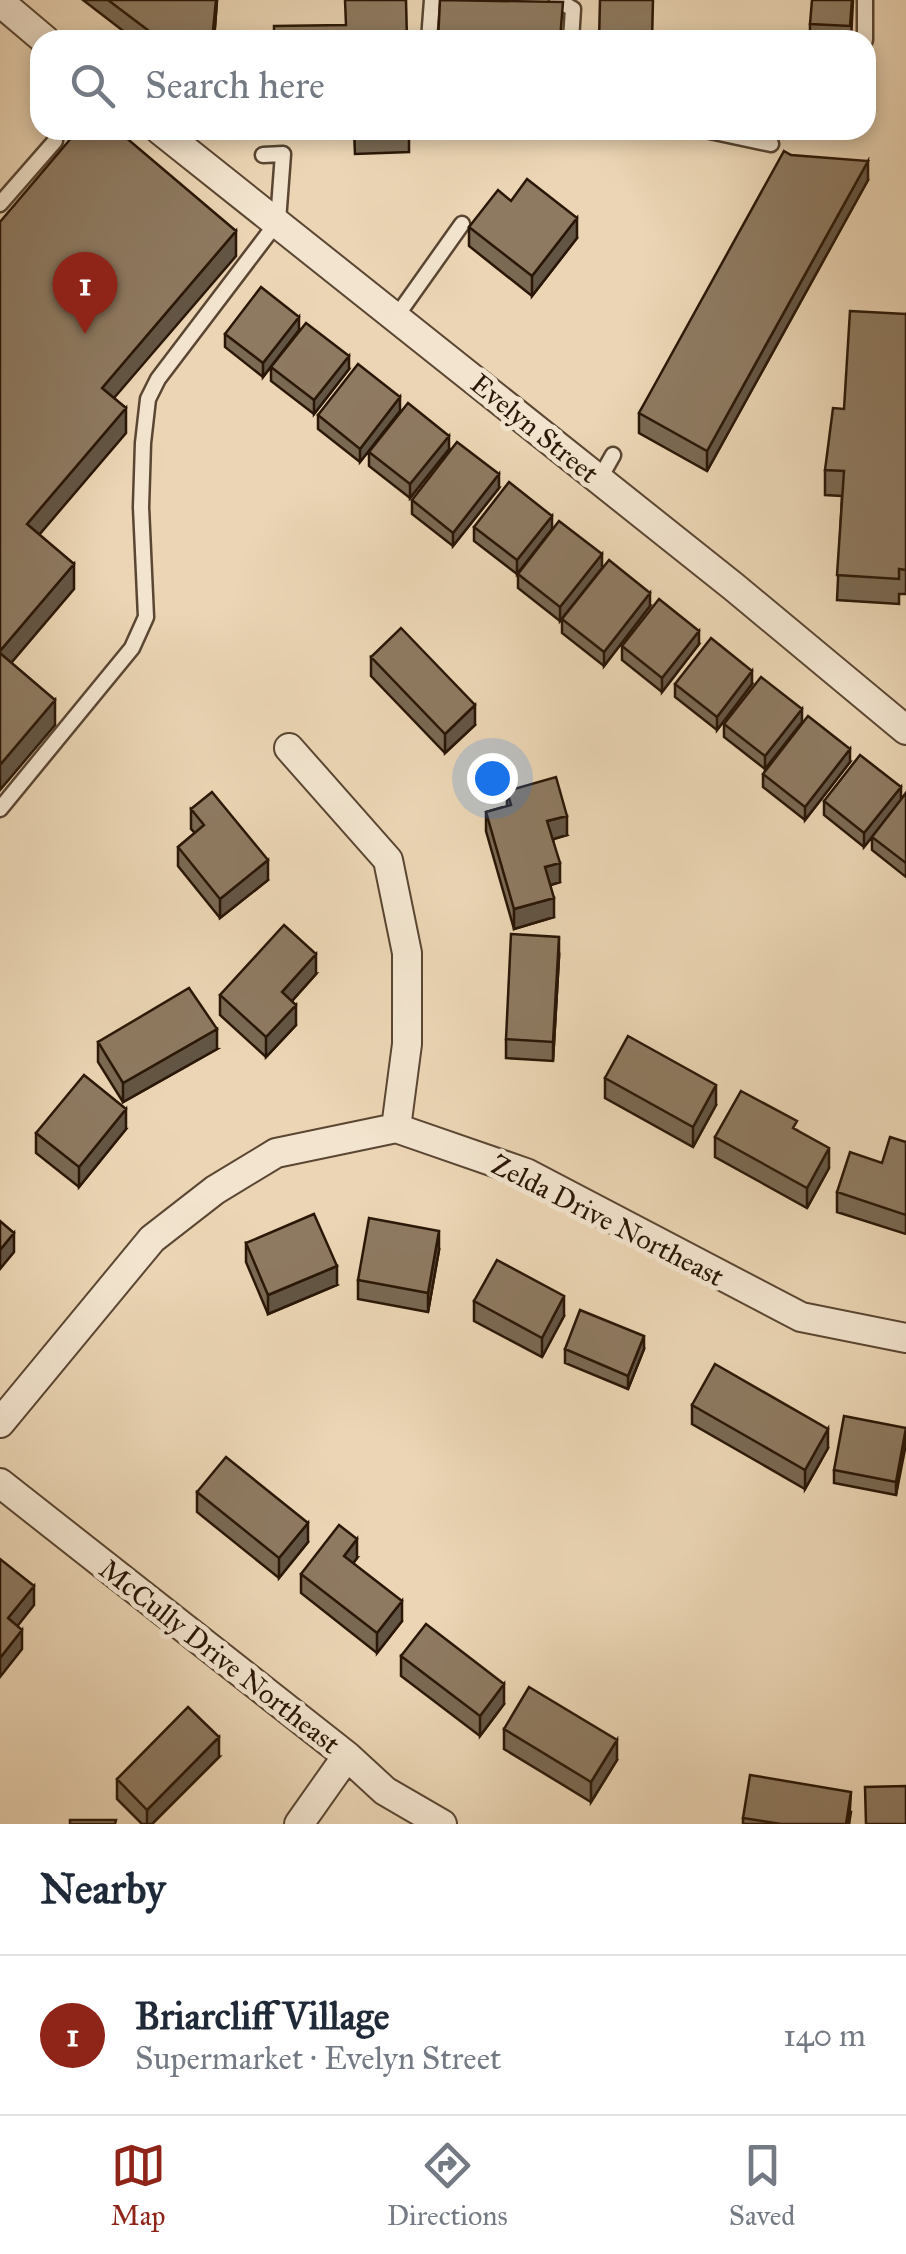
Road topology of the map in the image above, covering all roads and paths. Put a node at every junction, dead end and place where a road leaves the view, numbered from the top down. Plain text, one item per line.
1 (432, 0) edge
2 (557, 0) edge
3 (864, 0) edge
4 (8, 4) edge
5 (35, 30) edge
6 (430, 30) edge
7 (572, 30) edge
8 (865, 30) edge
9 (179, 140) edge
10 (752, 140) edge
11 (55, 141) dead end
12 (771, 144) dead end
13 (264, 155) dead end
14 (0, 204) edge
15 (278, 222) junction
16 (462, 224) dead end
17 (396, 317) junction
18 (613, 454) dead end
19 (599, 480) junction
20 (906, 730) edge
21 (289, 748) dead end
22 (0, 808) edge
23 (396, 1128) junction
24 (906, 1338) edge
25 (0, 1423) edge
26 (0, 1483) edge
27 (347, 1756) junction
28 (299, 1824) edge
29 (442, 1824) edge

1 - 6 lane
2 - 7 lane
3 - 8 lane
4 - 5 street
9 - 15 street, Evelyn Street
10 - 12 lane
11 - 14 lane
13 - 15 lane
15 - 17 street, Evelyn Street
15 - 22 lane
16 - 17 lane
17 - 19 street, Evelyn Street
18 - 19 lane
19 - 20 street, Evelyn Street
21 - 23 street
23 - 24 street, Zelda Drive Northeast
23 - 25 street
26 - 27 street, McCully Drive Northeast
27 - 28 street
27 - 29 street, McCully Drive Northeast

